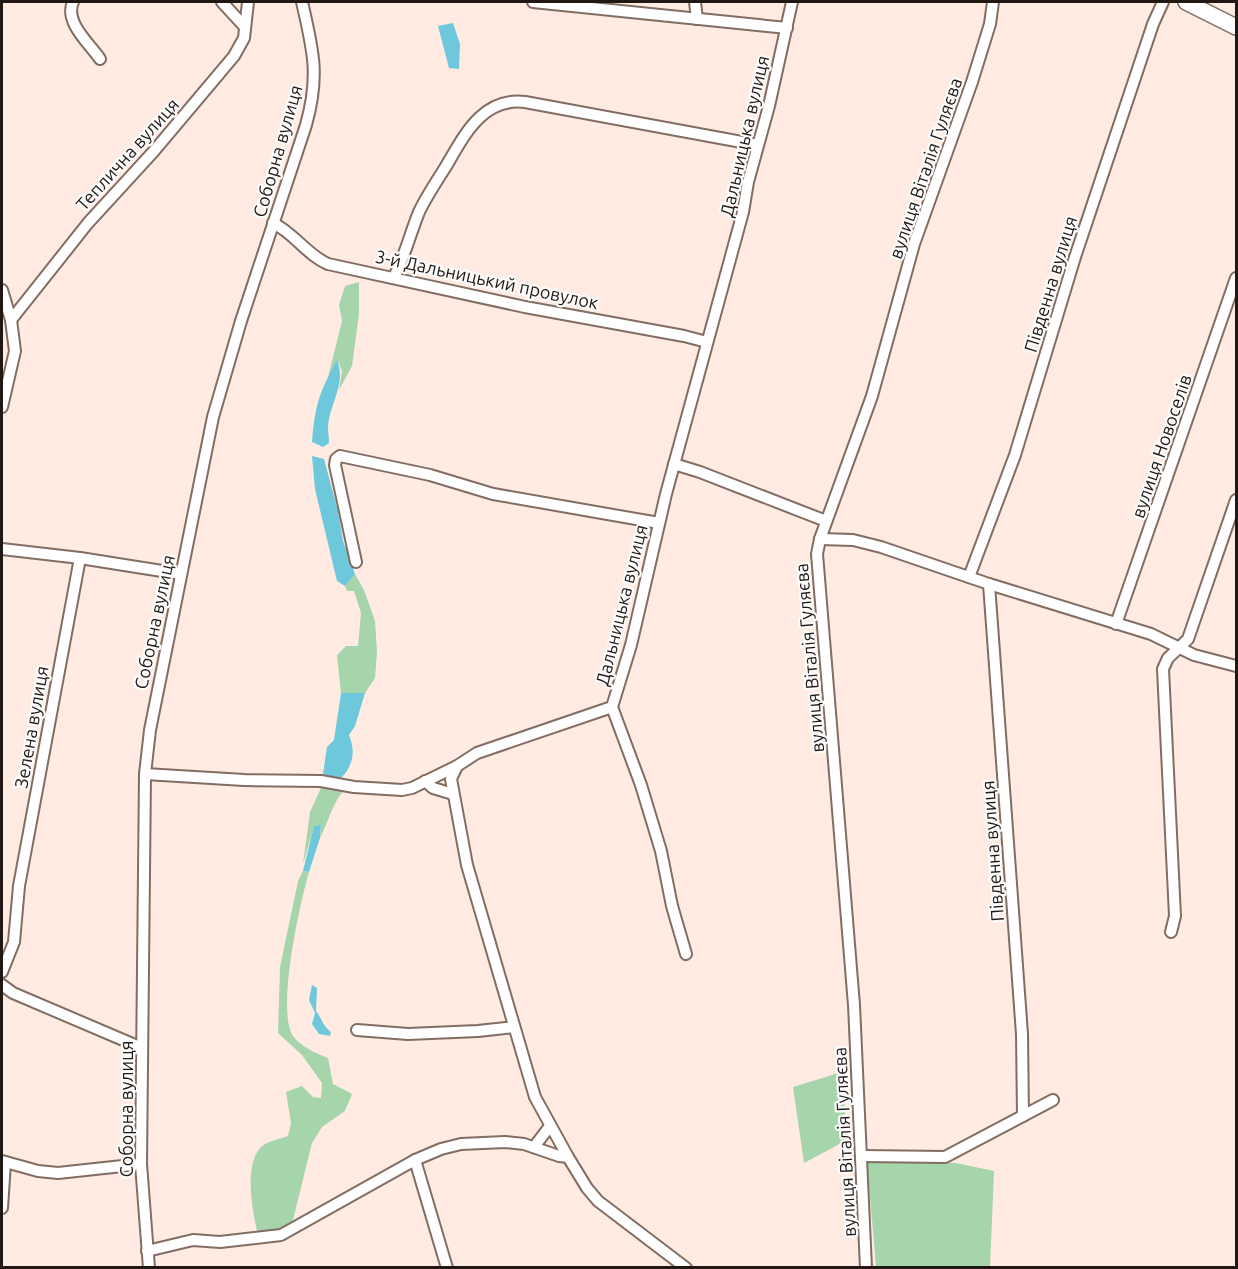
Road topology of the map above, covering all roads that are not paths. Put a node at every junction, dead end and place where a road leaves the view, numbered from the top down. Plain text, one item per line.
1 (73, 2) edge
2 (222, 2) edge
3 (248, 2) edge
4 (302, 2) edge
5 (533, 2) edge
6 (695, 2) edge
7 (792, 2) edge
8 (993, 2) edge
9 (1163, 2) edge
10 (1186, 2) edge
11 (697, 19) junction
12 (245, 27) junction
13 (1236, 27) edge
14 (787, 28) junction
15 (100, 59) dead end
16 (758, 145) junction
17 (273, 223) junction
18 (394, 278) junction
19 (1236, 278) edge
20 (2, 290) edge
21 (11, 321) junction
22 (707, 342) junction
23 (2, 406) edge
24 (674, 464) junction
25 (1236, 500) edge
26 (826, 521) junction
27 (659, 523) junction
28 (820, 539) junction
29 (2, 549) edge
30 (80, 558) junction
31 (356, 561) dead end
32 (181, 574) junction
33 (969, 577) junction
34 (989, 584) junction
35 (1116, 624) junction
36 (1181, 647) junction
37 (1236, 666) edge
38 (612, 707) junction
39 (457, 766) junction
40 (145, 774) junction
41 (425, 782) junction
42 (453, 794) junction
43 (1171, 932) dead end
44 (686, 954) dead end
45 (2, 972) edge
46 (2, 985) edge
47 (514, 1027) junction
48 (357, 1030) dead end
49 (142, 1048) junction
50 (1053, 1100) dead end
51 (1023, 1116) junction
52 (550, 1126) junction
53 (534, 1147) junction
54 (862, 1156) junction
55 (568, 1157) junction
56 (415, 1160) junction
57 (3, 1161) edge
58 (141, 1164) junction
59 (2, 1208) edge
60 (147, 1251) junction
61 (148, 1268) edge
62 (447, 1268) edge
63 (686, 1268) edge
64 (867, 1268) edge

1 - 15 street
2 - 12 street
3 - 12 street, Теплична вулиця
4 - 17 street, Соборна вулиця
5 - 11 street
6 - 11 street
7 - 14 street, Дальницька вулиця
8 - 26 street, вулиця Віталія Гуляєва
9 - 33 street, Південна вулиця
10 - 13 highway
11 - 14 street
12 - 21 street, Теплична вулиця
14 - 16 street, Дальницька вулиця
16 - 18 street
16 - 22 street, Дальницька вулиця
17 - 18 street, 3-й Дальницький провулок
17 - 32 street, Соборна вулиця
18 - 22 street, 3-й Дальницький провулок
19 - 35 street, вулиця Новоселів
20 - 21 street
21 - 23 street
22 - 24 street, Дальницька вулиця
24 - 26 street
24 - 27 street, Дальницька вулиця
25 - 36 street
26 - 28 street, вулиця Віталія Гуляєва
27 - 31 street
27 - 38 street, Дальницька вулиця
28 - 33 street
28 - 54 street, вулиця Віталія Гуляєва
29 - 30 street
30 - 32 street
30 - 45 street, Зелена вулиця
32 - 40 street, Соборна вулиця
33 - 34 street
34 - 35 street
34 - 51 street, Південна вулиця
35 - 36 street
36 - 37 street
36 - 43 street
38 - 39 street, Дальницька вулиця
38 - 44 street
39 - 41 street, Дальницька вулиця
39 - 42 street
40 - 41 street, Дальницька вулиця
40 - 49 street, Соборна вулиця
41 - 42 street
42 - 47 street
46 - 49 street
47 - 48 street
47 - 52 street
49 - 58 street, Соборна вулиця
50 - 51 street
51 - 54 street
52 - 53 street
52 - 55 street
53 - 55 street
53 - 56 street
54 - 64 street, вулиця Віталія Гуляєва
55 - 63 street
56 - 60 street
56 - 62 street
57 - 58 street
57 - 59 street
58 - 60 street, Соборна вулиця
60 - 61 street, Соборна вулиця

